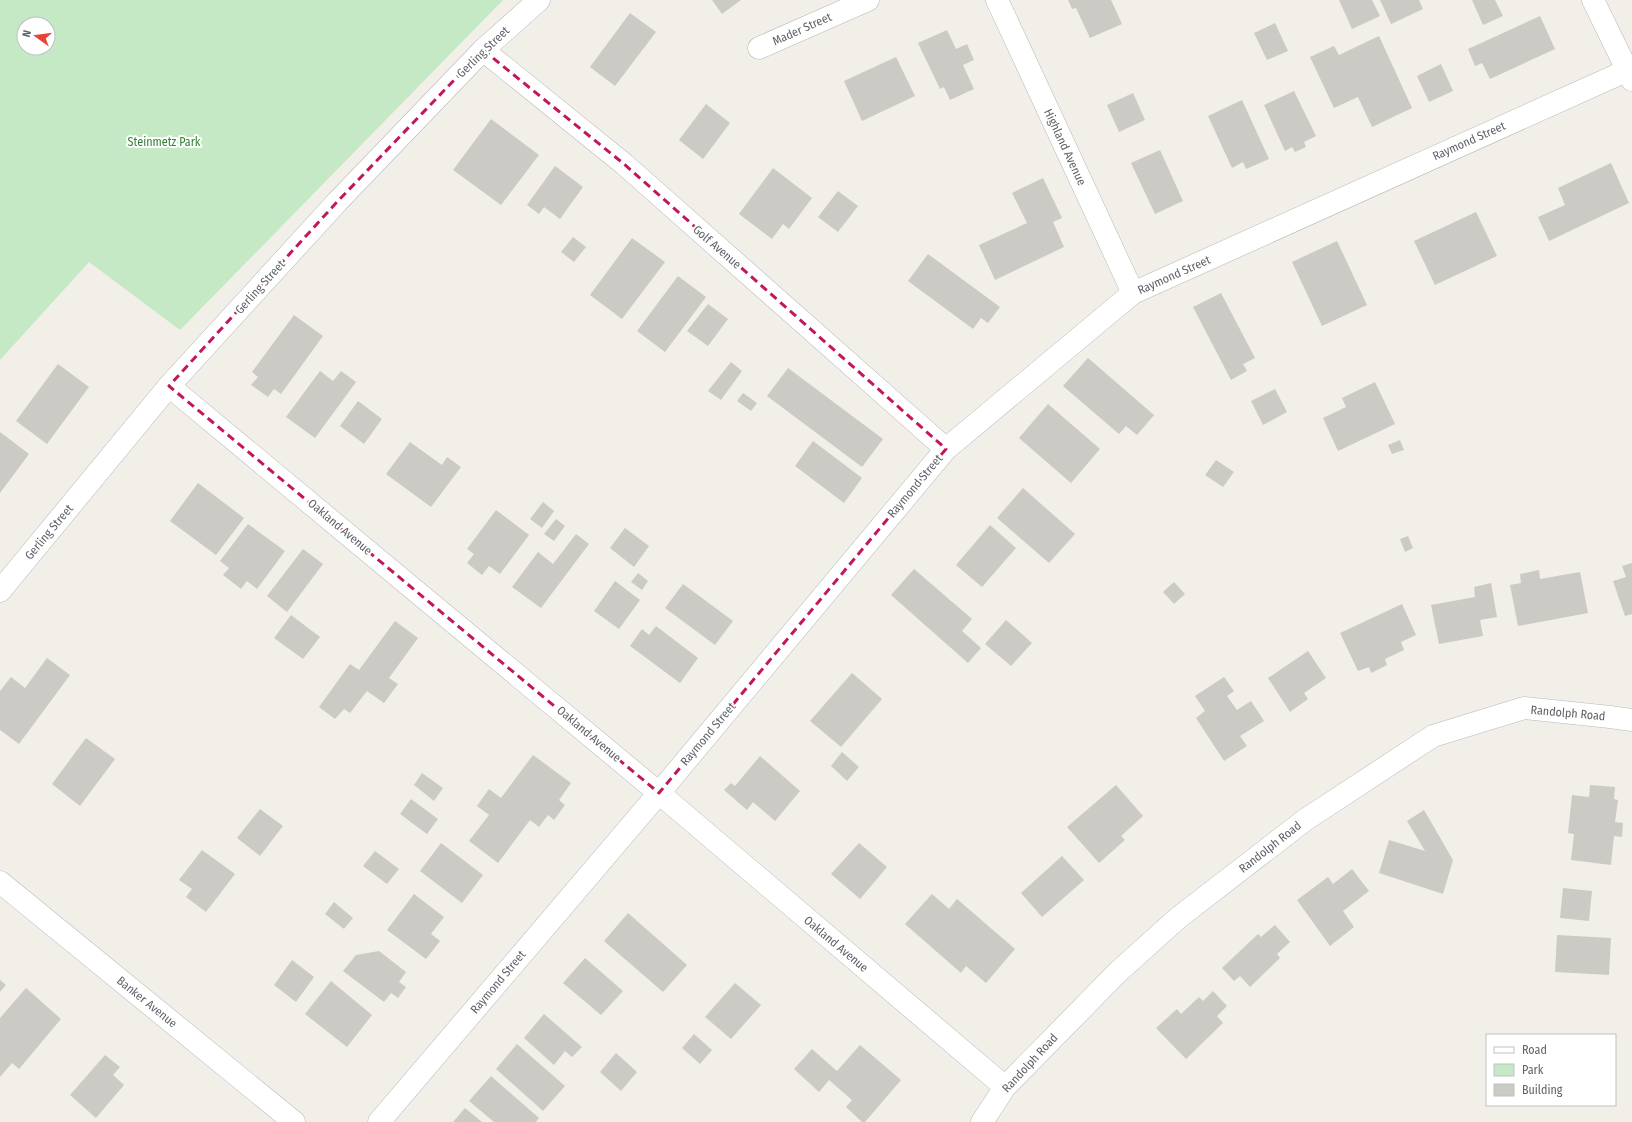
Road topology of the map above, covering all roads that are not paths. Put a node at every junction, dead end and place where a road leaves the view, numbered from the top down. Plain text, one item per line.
1 (538, 0) edge
2 (868, 0) edge
3 (997, 0) edge
4 (1593, 0) edge
5 (759, 48) dead end
6 (483, 50) junction
7 (1629, 76) edge
8 (1133, 293) junction
9 (170, 386) junction
10 (946, 449) junction
11 (0, 591) edge
12 (1632, 720) edge
13 (659, 793) junction
14 (0, 882) edge
15 (1005, 1087) junction
16 (294, 1122) edge
17 (379, 1122) edge
18 (982, 1122) edge

1 - 6 street, Gerling Street
2 - 5 street, Mader Street
3 - 8 street, Highland Avenue
4 - 7 street
6 - 9 street, Gerling Street
6 - 10 street, Golf Avenue
7 - 8 street, Raymond Street
8 - 10 street, Raymond Street
9 - 11 street, Gerling Street
9 - 13 street, Oakland Avenue
10 - 13 street, Raymond Street
12 - 15 street, Randolph Road
13 - 15 street, Oakland Avenue
13 - 17 street, Raymond Street
14 - 16 street, Banker Avenue
15 - 18 street, Randolph Road

